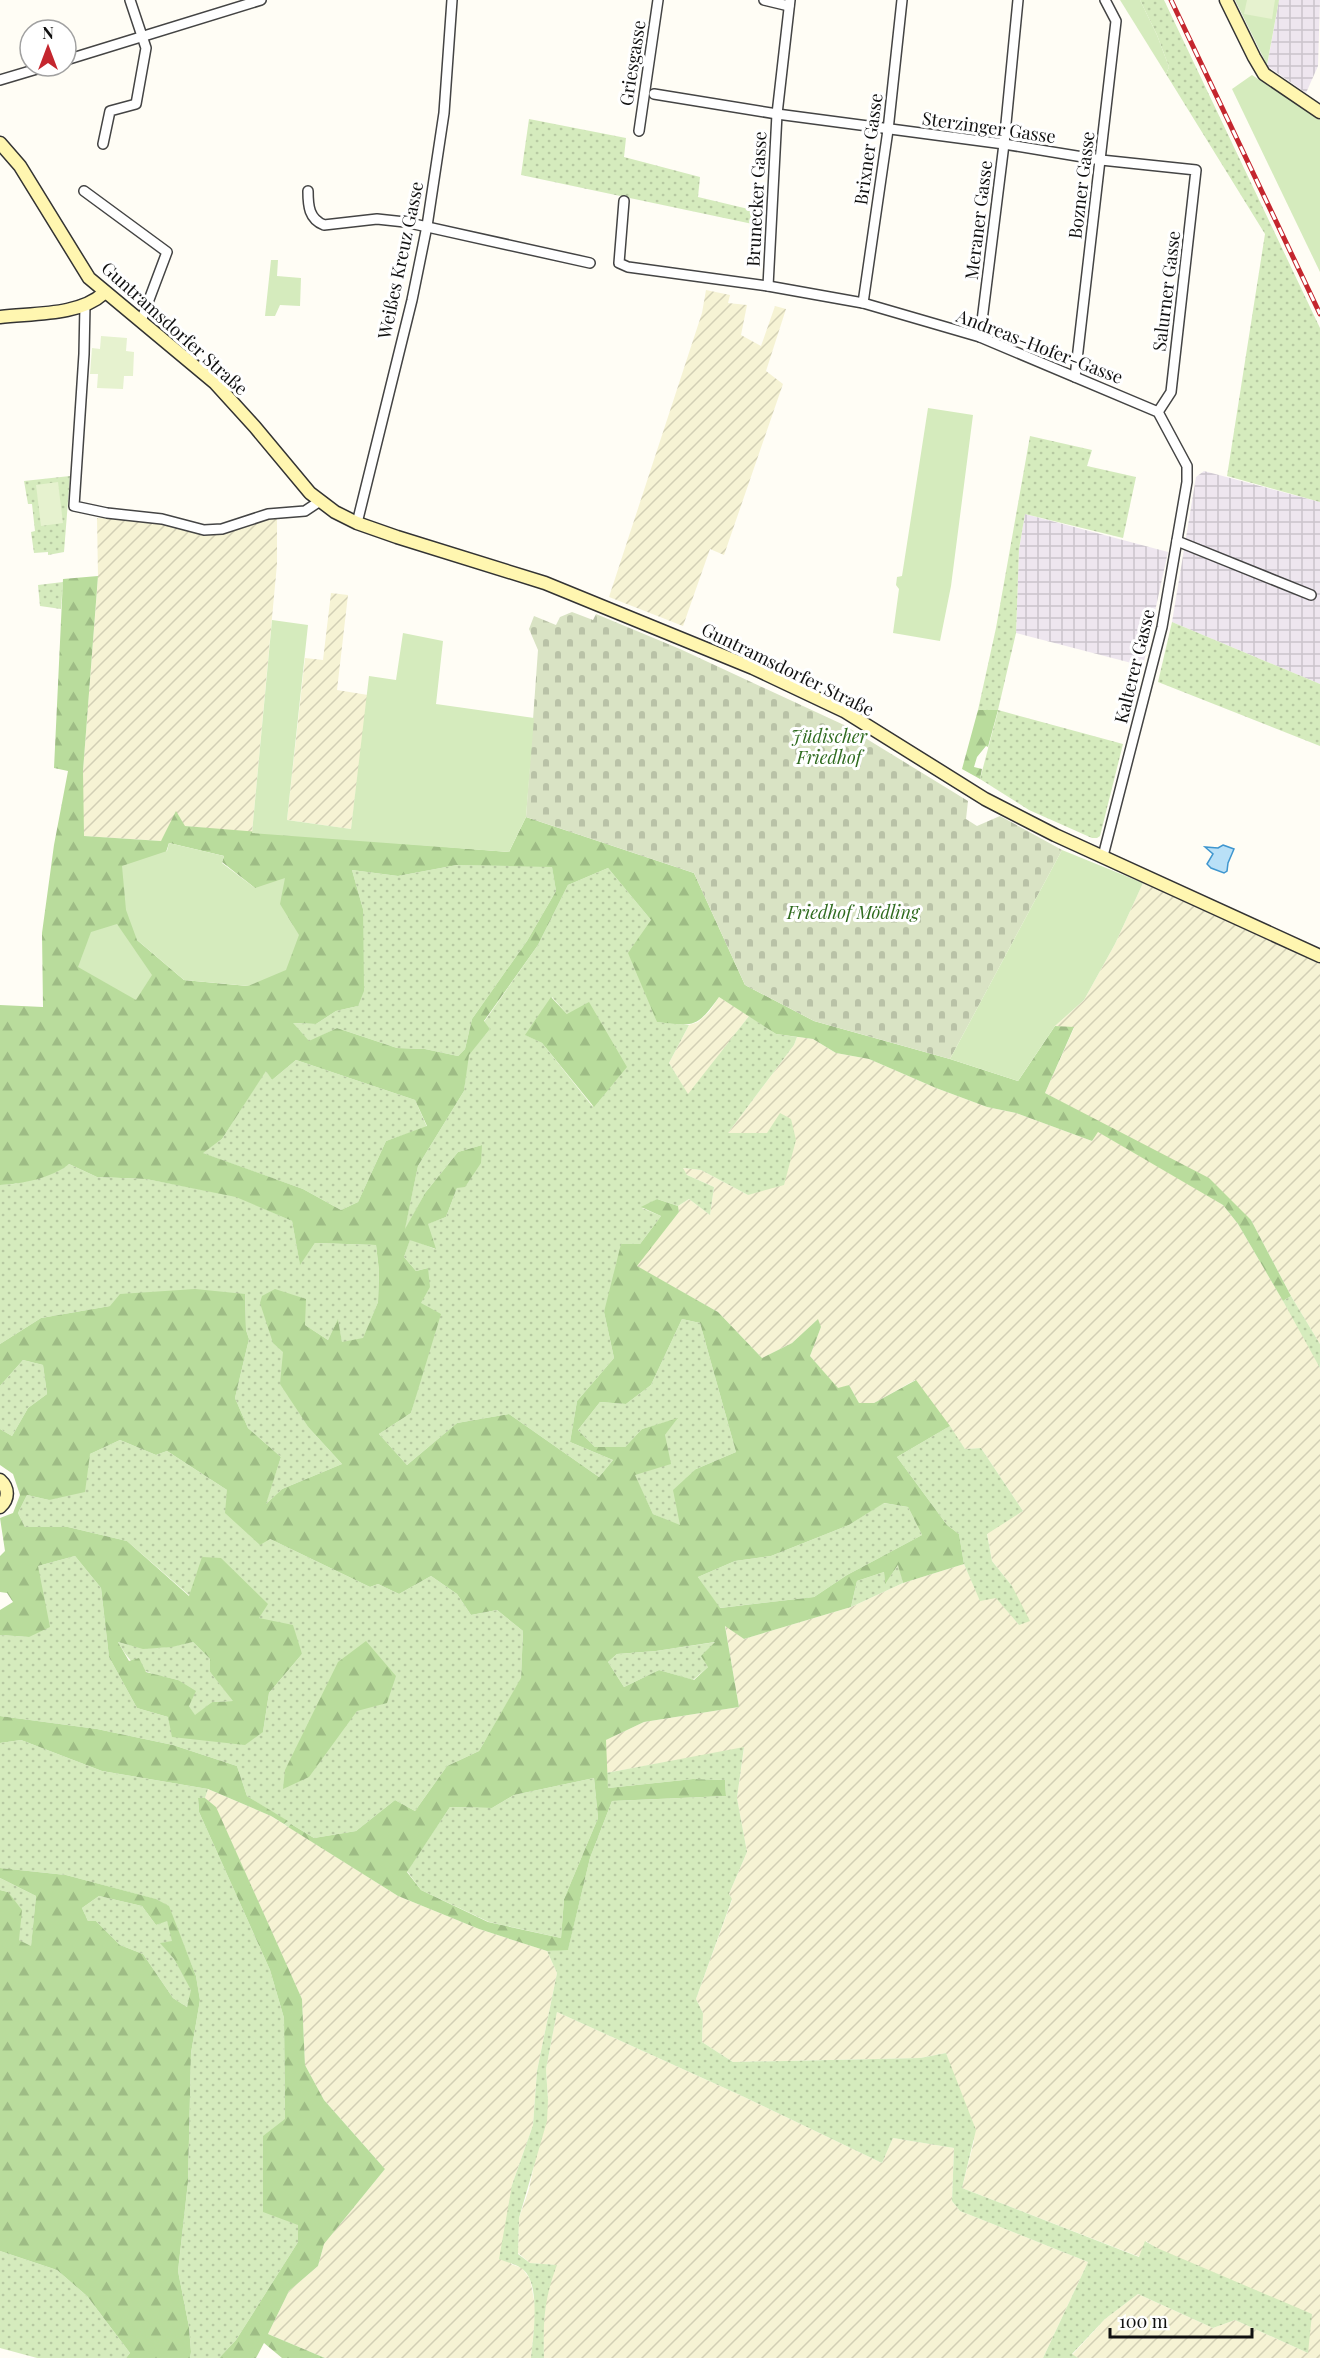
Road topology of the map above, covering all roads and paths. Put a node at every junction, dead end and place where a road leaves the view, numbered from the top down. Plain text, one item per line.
1 (130, 0) edge
2 (261, 0) edge
3 (452, 0) edge
4 (658, 0) edge
5 (764, 0) edge
6 (902, 0) edge
7 (1018, 0) edge
8 (1105, 0) edge
9 (1226, 0) edge
10 (790, 3) edge
11 (143, 38) junction
12 (78, 57) edge
13 (18, 75) edge
14 (0, 80) edge
15 (654, 94) dead end
16 (1320, 112) edge
17 (777, 114) junction
18 (888, 130) junction
19 (639, 131) dead end
20 (0, 143) edge
21 (103, 144) dead end
22 (1004, 144) junction
23 (1101, 160) junction
24 (1196, 170) joint
25 (84, 191) dead end
26 (308, 191) dead end
27 (624, 201) dead end
28 (427, 226) junction
29 (590, 263) dead end
30 (768, 286) junction
31 (105, 293) junction
32 (863, 303) junction
33 (85, 305) junction
34 (0, 317) edge
35 (141, 321) junction
36 (980, 337) junction
37 (1075, 376) junction
38 (1158, 411) junction
39 (320, 501) junction
40 (357, 523) junction
41 (1177, 541) junction
42 (1311, 595) dead end
43 (1103, 856) junction
44 (1320, 956) edge
45 (0, 1480) edge
46 (0, 1507) edge

1 - 11 street
2 - 11 street
3 - 28 street, Weißes Kreuz Gasse
4 - 19 street, Griesgasse
5 - 10 street
6 - 18 street, Brixner Gasse
7 - 22 street, Meraner Gasse
8 - 23 street, Bozner Gasse
9 - 16 street
10 - 17 street, Brunecker Gasse
11 - 12 street
11 - 21 street
13 - 14 street
15 - 17 street, Brunecker Gasse
17 - 18 street, Sterzinger Gasse
17 - 30 street, Brunecker Gasse
18 - 22 street, Sterzinger Gasse
18 - 32 street, Brixner Gasse
20 - 31 street, Guntramsdorfer Straße
22 - 23 street, Sterzinger Gasse
22 - 36 street, Meraner Gasse
23 - 24 street, Sterzinger Gasse
23 - 37 street, Bozner Gasse
24 - 38 street, Salurner Gasse
25 - 35 street
26 - 28 street
27 - 30 street, Andreas-Hofer-Gasse
28 - 29 street
28 - 40 street, Weißes Kreuz Gasse
30 - 32 street, Andreas-Hofer-Gasse
31 - 33 street
31 - 35 street, Guntramsdorfer Straße
32 - 36 street, Andreas-Hofer-Gasse
33 - 34 street
33 - 39 street
35 - 39 street, Guntramsdorfer Straße
36 - 37 street, Andreas-Hofer-Gasse
37 - 38 street, Andreas-Hofer-Gasse
38 - 41 street, Kalterer Gasse
39 - 40 street, Guntramsdorfer Straße
40 - 43 street, Guntramsdorfer Straße
41 - 42 street
41 - 43 street, Kalterer Gasse
43 - 44 street, Guntramsdorfer Straße
45 - 46 street

